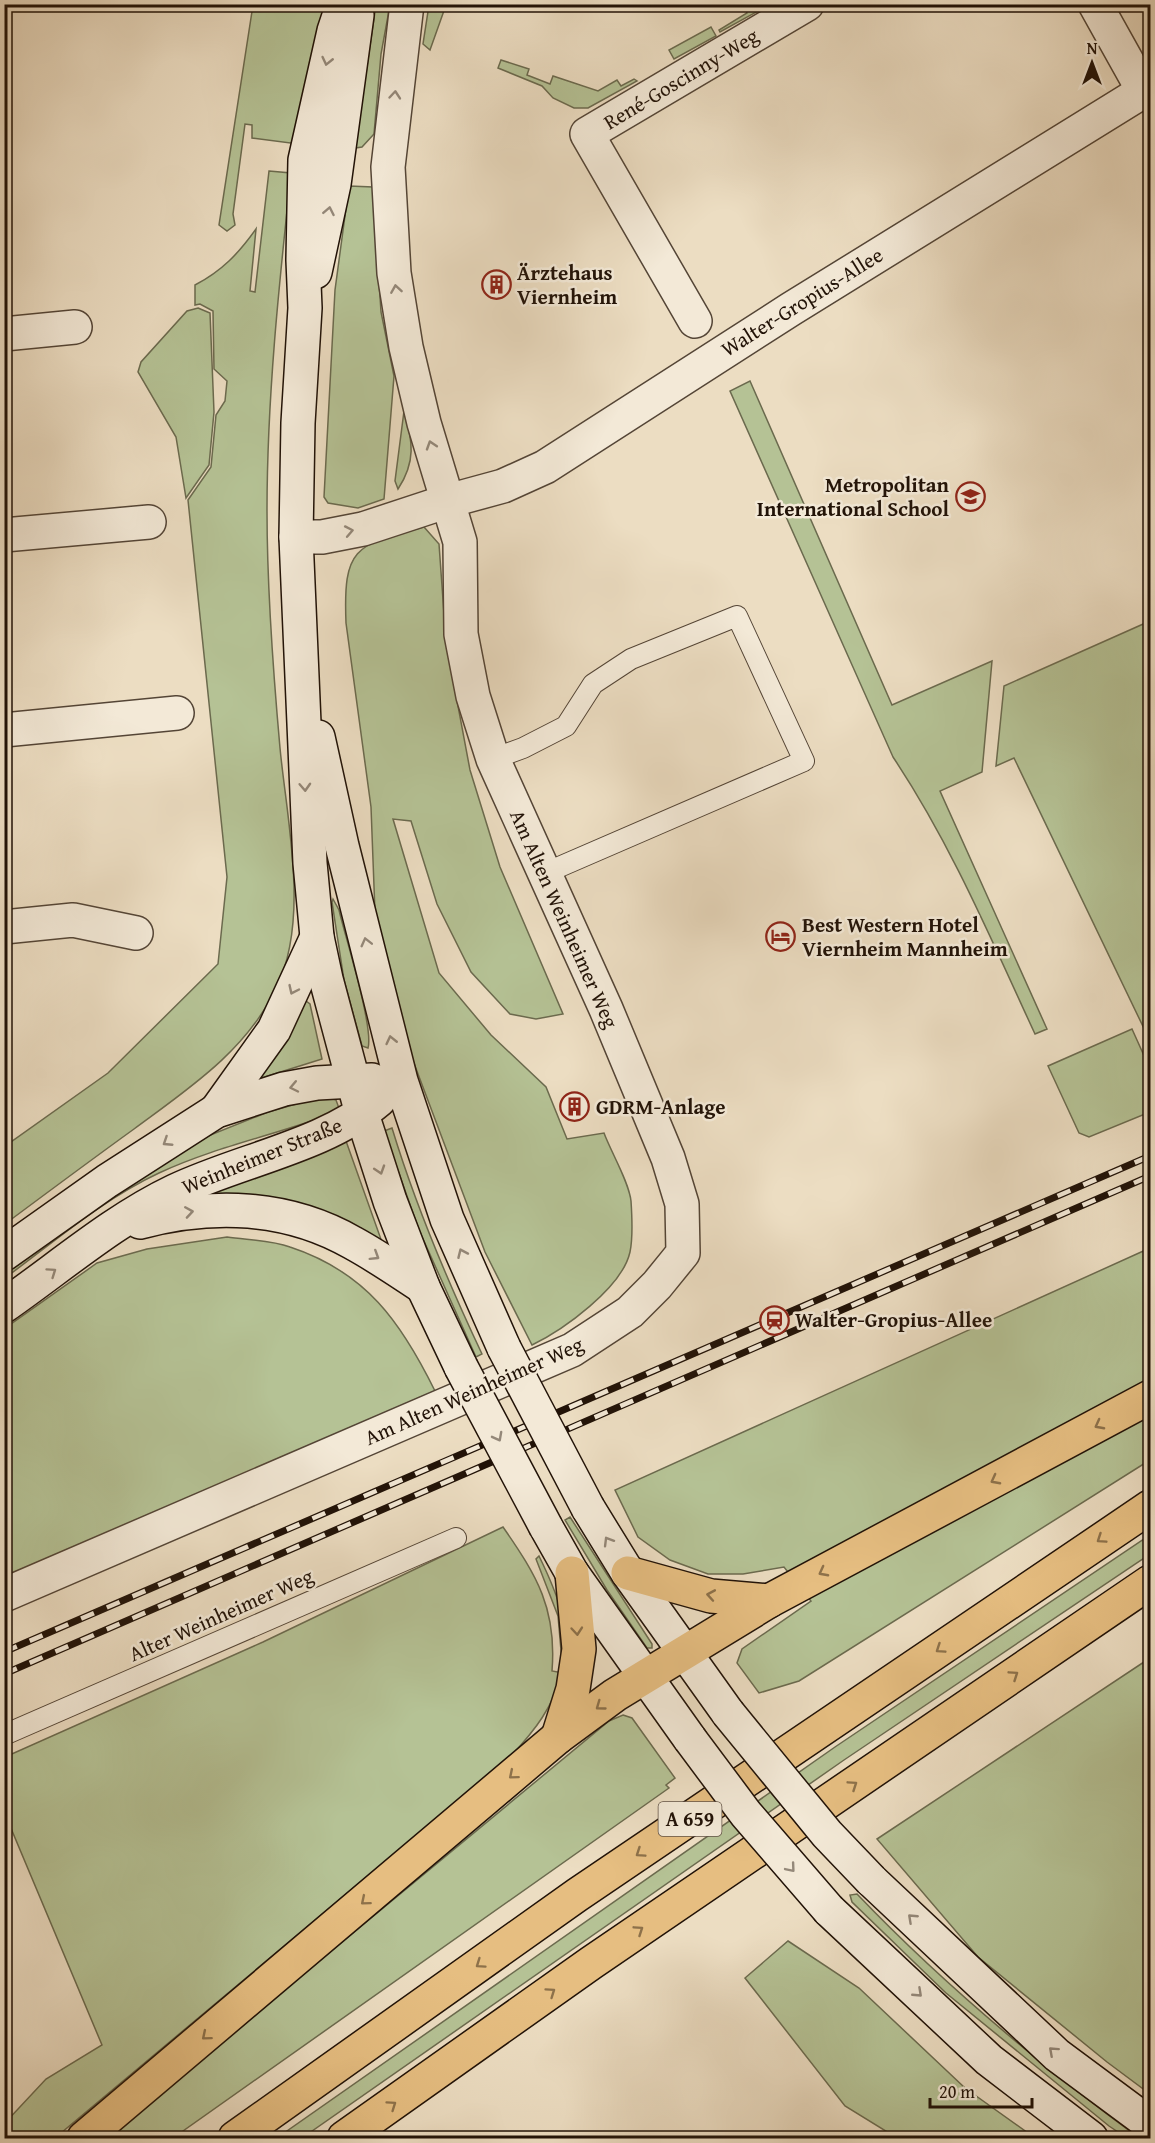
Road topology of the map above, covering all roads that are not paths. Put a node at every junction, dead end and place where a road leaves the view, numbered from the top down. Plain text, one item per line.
1 (343, 4) edge
2 (358, 4) edge
3 (407, 4) edge
4 (807, 4) edge
5 (1095, 4) edge
6 (1147, 89) edge
7 (305, 308) junction
8 (695, 321) dead end
9 (75, 327) dead end
10 (4, 334) edge
11 (448, 501) junction
12 (149, 522) dead end
13 (4, 535) edge
14 (296, 537) junction
15 (300, 644) junction
16 (177, 713) dead end
17 (4, 730) edge
18 (493, 759) junction
19 (543, 874) junction
20 (4, 927) edge
21 (136, 933) dead end
22 (317, 936) junction
23 (352, 1079) junction
24 (400, 1082) junction
25 (216, 1111) junction
26 (362, 1114) junction
27 (112, 1229) junction
28 (4, 1254) edge
29 (423, 1287) junction
30 (4, 1306) edge
31 (1150, 1397) edge
32 (1150, 1508) edge
33 (456, 1538) dead end
34 (572, 1573) junction
35 (628, 1573) junction
36 (1150, 1582) edge
37 (4, 1596) edge
38 (769, 1601) junction
39 (682, 1652) junction
40 (644, 1677) junction
41 (4, 1736) edge
42 (558, 1737) junction
43 (1150, 2124) edge
44 (84, 2139) edge
45 (234, 2139) edge
46 (344, 2139) edge
47 (1091, 2139) edge

1 -> 7 street
7 -> 2 street
11 -> 3 street, Am Alten Weinheimer Weg
4 - 8 street, René-Goscinny-Weg
5 - 6 street
6 - 11 street, Walter-Gropius-Allee
7 - 14 street
9 - 10 street
14 -> 11 street, Walter-Gropius-Allee
11 - 18 street, Am Alten Weinheimer Weg
12 - 13 street
14 - 15 street
15 -> 22 street
24 -> 15 street
16 - 17 street
18 - 19 street, Am Alten Weinheimer Weg
18 - 19 lane
19 - 37 street, Am Alten Weinheimer Weg
20 - 21 street
22 - 23 street
22 -> 25 street
23 - 24 street
23 -> 25 street
23 - 26 street
24 - 26 street, Weinheimer Straße
35 -> 24 street, bridge
25 -> 28 street
26 - 27 street, Weinheimer Straße
26 -> 29 street
27 -> 29 street, Weinheimer Straße
30 -> 27 street, Weinheimer Straße
29 -> 34 street, bridge
31 -> 38 highway
32 -> 45 highway, A 659
33 - 41 lane, Alter Weinheimer Weg
34 - 40 street
34 -> 42 highway
38 -> 35 highway
35 - 39 street
46 -> 36 highway
38 - 39 highway
39 - 40 highway
43 -> 39 street, bridge
40 -> 42 highway
40 -> 47 street, bridge
42 -> 44 highway

